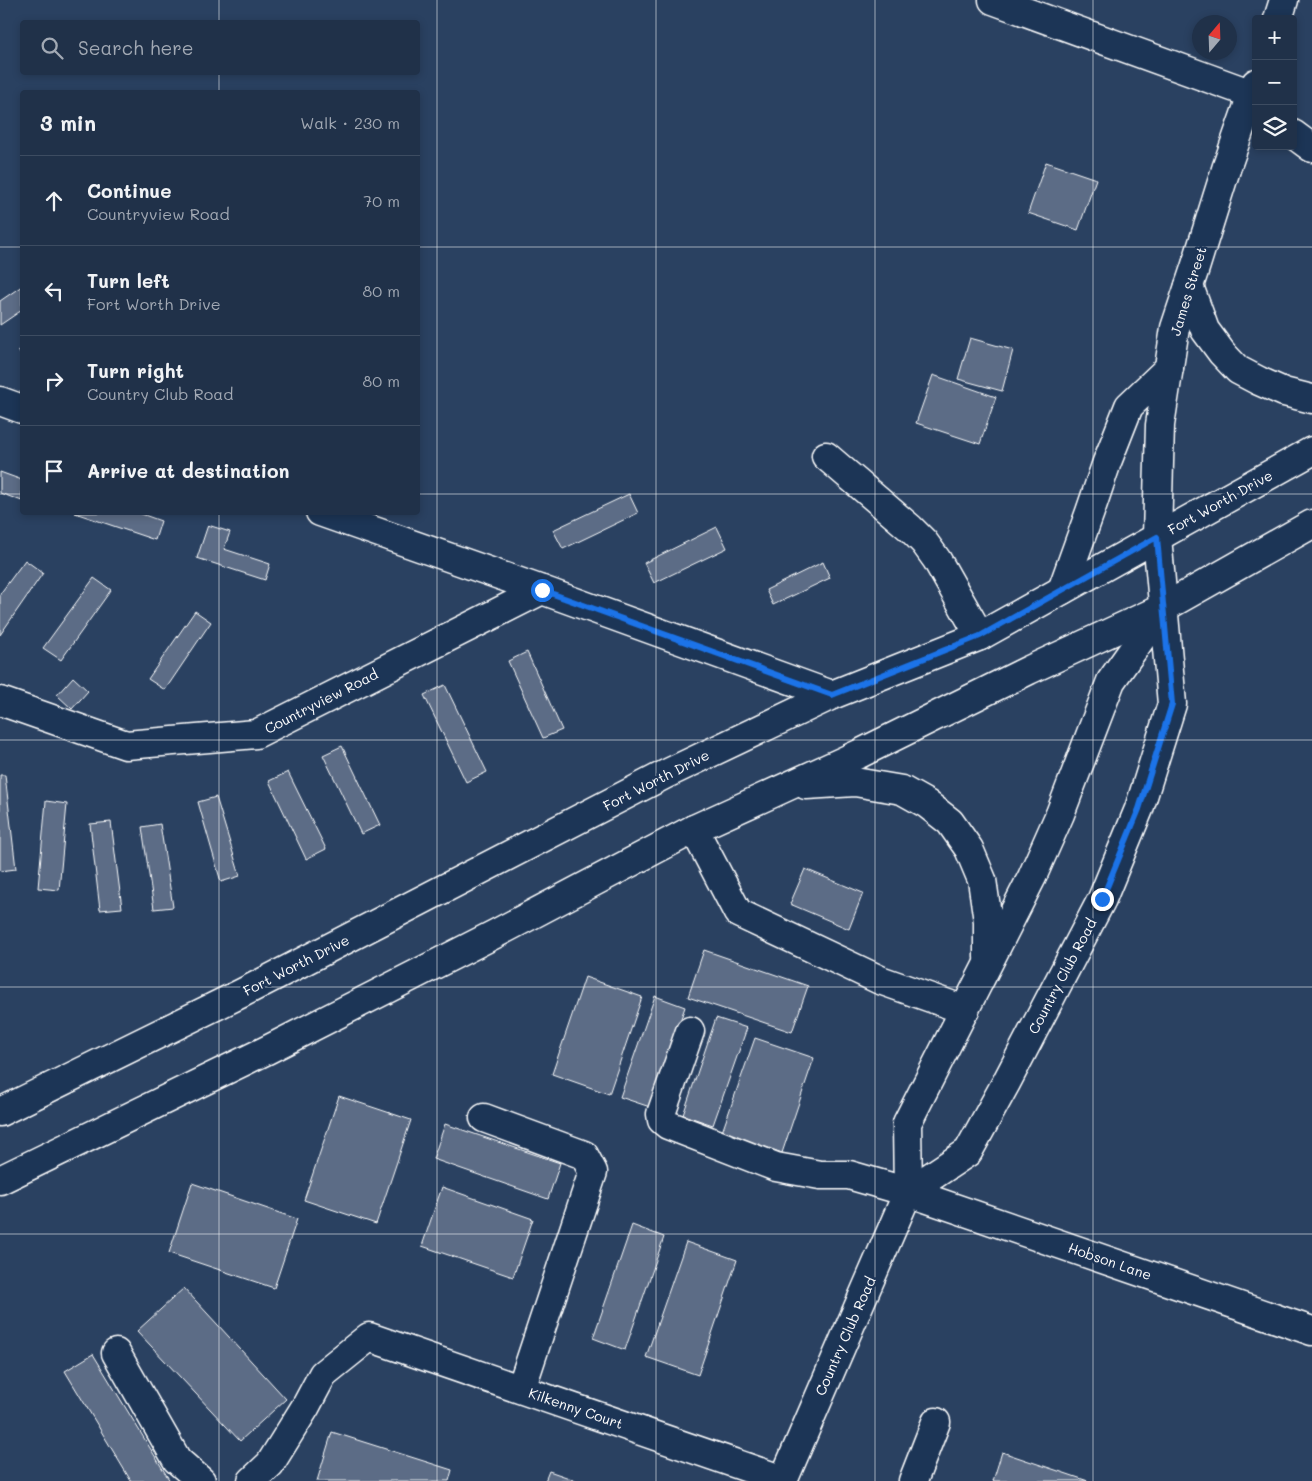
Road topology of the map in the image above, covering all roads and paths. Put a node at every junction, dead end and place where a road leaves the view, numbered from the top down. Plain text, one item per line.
1 (993, 0) edge
2 (1284, 0) edge
3 (1279, 15) edge
4 (1252, 101) edge
5 (1297, 137) edge
6 (1312, 148) edge
7 (1189, 286) junction
8 (1169, 368) junction
9 (1312, 399) edge
10 (0, 401) edge
11 (20, 408) edge
12 (1312, 450) edge
13 (826, 456) dead end
14 (329, 515) edge
15 (1312, 524) edge
16 (1157, 537) junction
17 (542, 590) junction
18 (1062, 590) junction
19 (1163, 608) junction
20 (980, 636) junction
21 (832, 695) junction
22 (0, 701) edge
23 (788, 786) junction
24 (694, 828) junction
25 (988, 964) junction
26 (965, 1010) junction
27 (690, 1031) dead end
28 (0, 1112) edge
29 (484, 1118) dead end
30 (0, 1180) edge
31 (908, 1192) junction
32 (1312, 1331) edge
33 (116, 1353) dead end
34 (521, 1389) junction
35 (936, 1422) dead end
36 (201, 1481) edge
37 (252, 1481) edge
38 (783, 1481) edge
39 (913, 1481) edge

1 - 4 main road
2 - 3 main road
4 - 7 main road, James Street
5 - 6 main road
7 - 8 main road, James Street
7 - 9 main road
8 - 16 main road, James Street
8 - 18 main road
10 - 11 main road
12 - 16 main road, Fort Worth Drive
13 - 20 main road
14 - 17 main road
15 - 19 main road
16 - 18 main road, Fort Worth Drive
16 - 19 main road, Country Club Road
17 - 21 main road
17 - 22 main road, Countryview Road
18 - 20 main road, Fort Worth Drive
19 - 23 main road
19 - 25 main road, Country Club Road
19 - 31 main road, Country Club Road
20 - 21 main road, Fort Worth Drive
21 - 28 main road, Fort Worth Drive
23 - 24 main road
23 - 25 main road
24 - 26 main road
24 - 30 main road
25 - 26 main road, Country Club Road
26 - 31 main road, Country Club Road
27 - 31 main road, Hobson Lane
29 - 34 main road
31 - 32 main road, Hobson Lane
31 - 38 main road, Country Club Road
33 - 36 main road
34 - 37 main road, Kilkenny Court
34 - 38 main road, Kilkenny Court
35 - 39 main road

